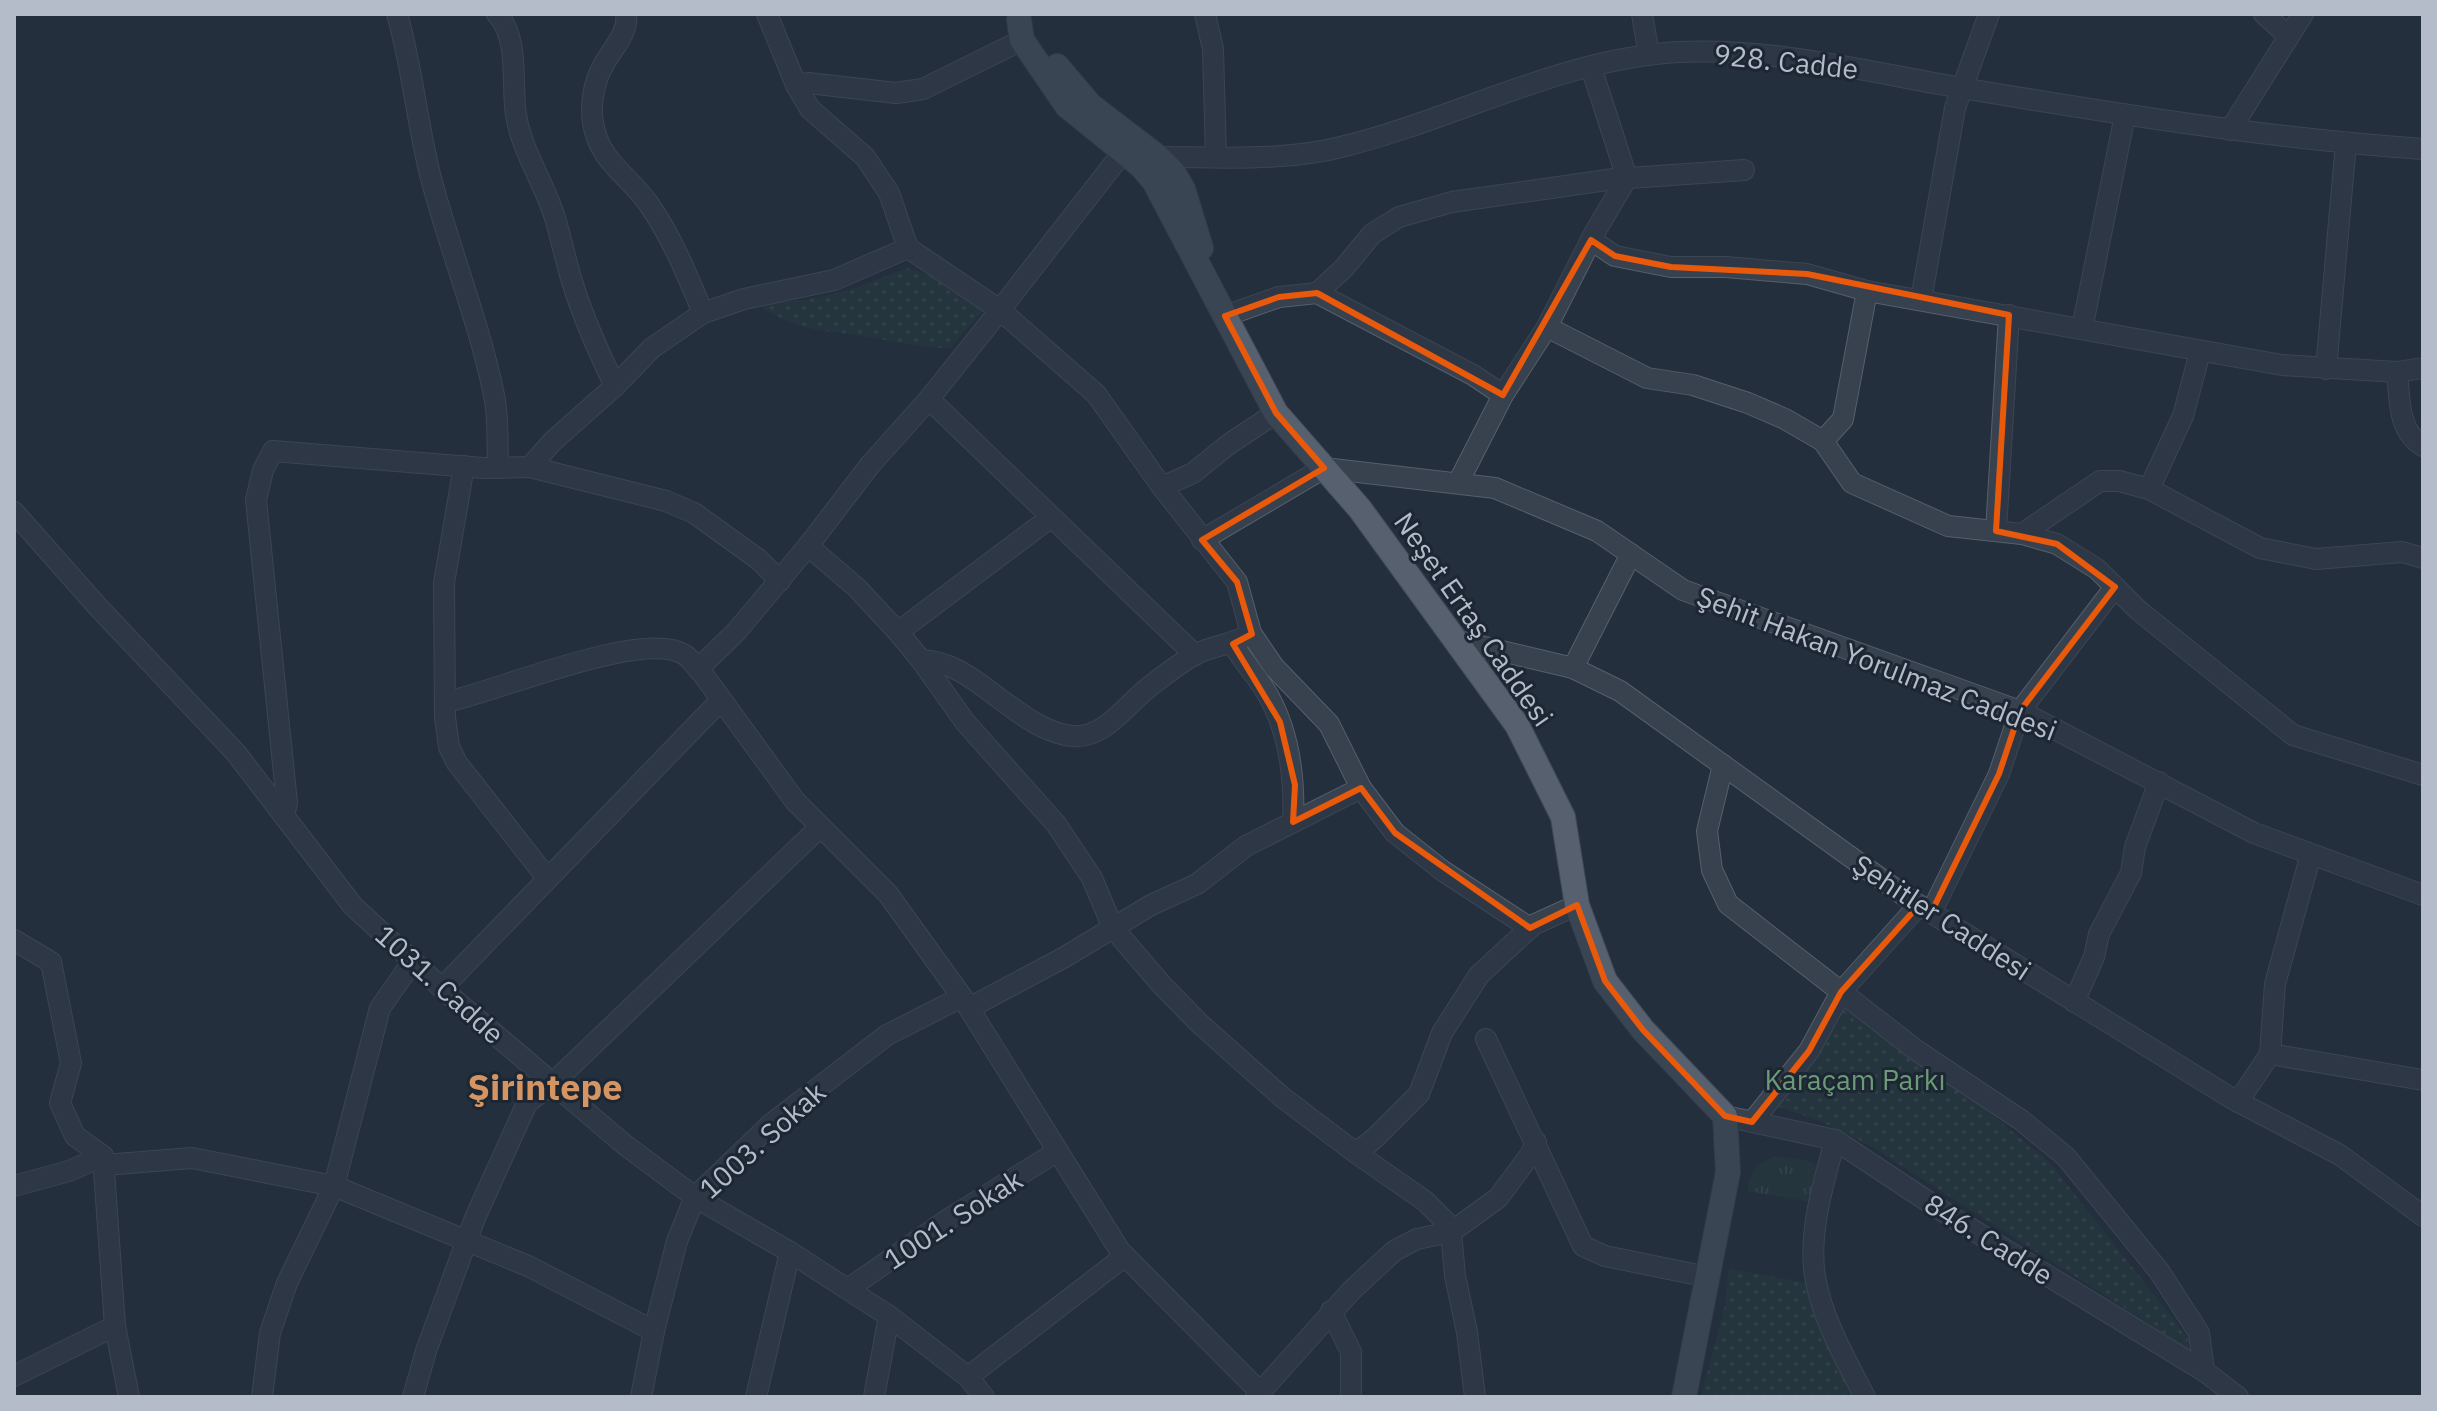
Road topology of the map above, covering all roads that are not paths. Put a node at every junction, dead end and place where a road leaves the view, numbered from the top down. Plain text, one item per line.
1 (397, 14) edge
2 (497, 14) edge
3 (626, 14) edge
4 (767, 14) edge
5 (1205, 14) edge
6 (1642, 14) edge
7 (1989, 14) edge
8 (2264, 14) edge
9 (2303, 14) edge
10 (1019, 25) edge
11 (2288, 36) junction
12 (1649, 55) junction
13 (1591, 67) junction
14 (796, 85) junction
15 (1962, 88) junction
16 (2125, 115) junction
17 (2230, 130) junction
18 (2346, 143) junction
19 (2423, 149) edge
20 (1127, 156) junction
21 (1158, 157) junction
22 (1216, 157) junction
23 (1744, 170) dead end
24 (1627, 178) junction
25 (1591, 240) junction
26 (908, 248) junction
27 (1867, 291) junction
28 (1213, 293) junction
29 (1317, 293) junction
30 (1921, 300) junction
31 (1000, 310) junction
32 (703, 313) junction
33 (2009, 315) junction
34 (1225, 316) junction
35 (1547, 327) junction
36 (2082, 329) junction
37 (2200, 352) junction
38 (2423, 368) edge
39 (2326, 369) junction
40 (2397, 372) junction
41 (615, 386) junction
42 (1503, 395) junction
43 (929, 399) junction
44 (1276, 413) junction
45 (1823, 441) junction
46 (2423, 446) edge
47 (464, 466) junction
48 (530, 467) junction
49 (498, 468) junction
50 (1324, 468) junction
51 (1458, 483) junction
52 (1162, 487) junction
53 (2149, 489) junction
54 (14, 512) edge
55 (1050, 518) junction
56 (1996, 531) junction
57 (2022, 534) junction
58 (1202, 540) junction
59 (808, 546) junction
60 (1631, 554) junction
61 (2423, 558) edge
62 (780, 581) junction
63 (2115, 587) junction
64 (898, 632) junction
65 (1251, 633) junction
66 (1455, 640) junction
67 (1233, 644) junction
68 (1195, 655) junction
69 (921, 660) junction
70 (1573, 668) junction
71 (698, 669) junction
72 (721, 700) junction
73 (446, 702) junction
74 (2020, 711) junction
75 (1723, 765) junction
76 (2423, 775) edge
77 (2159, 782) junction
78 (1361, 788) junction
79 (284, 816) junction
80 (1293, 822) junction
81 (820, 827) junction
82 (2311, 854) junction
83 (547, 878) junction
84 (2423, 895) edge
85 (1577, 905) junction
86 (1925, 909) junction
87 (1113, 928) junction
88 (1530, 928) junction
89 (14, 940) edge
90 (413, 961) junction
91 (442, 988) junction
92 (1841, 992) junction
93 (965, 1002) junction
94 (2074, 1002) junction
95 (1486, 1039) dead end
96 (2270, 1054) junction
97 (2423, 1080) edge
98 (552, 1084) junction
99 (2238, 1102) junction
100 (1725, 1116) junction
101 (1752, 1122) junction
102 (1835, 1140) junction
103 (1536, 1142) junction
104 (1058, 1151) junction
105 (1356, 1153) junction
106 (104, 1160) junction
107 (14, 1186) edge
108 (334, 1186) junction
109 (695, 1197) junction
110 (2423, 1216) edge
111 (1451, 1232) junction
112 (467, 1241) junction
113 (790, 1252) junction
114 (1125, 1256) junction
115 (1708, 1277) junction
116 (848, 1289) junction
117 (1331, 1311) junction
118 (889, 1316) junction
119 (115, 1326) junction
120 (654, 1331) junction
121 (2204, 1371) junction
122 (14, 1376) edge
123 (968, 1377) junction
124 (1258, 1394) edge
125 (129, 1397) edge
126 (262, 1397) edge
127 (413, 1397) edge
128 (641, 1397) edge
129 (756, 1397) edge
130 (874, 1397) edge
131 (984, 1397) edge
132 (1351, 1397) edge
133 (1475, 1397) edge
134 (1684, 1397) edge
135 (1865, 1397) edge
136 (2238, 1397) edge

1 - 49 street
2 - 41 street
3 - 32 street
4 - 14 street
5 - 22 street
6 - 12 street
7 - 15 street
8 - 11 street
9 - 11 street
10 - 14 street
10 - 20 main road, Neşet Ertaş Caddesi
10 - 21 main road, Neşet Ertaş Caddesi
11 - 17 street
12 - 13 street, 928. Cadde
12 - 15 street, 928. Cadde
13 - 22 street, 928. Cadde
13 - 24 street
14 - 26 street
15 - 16 street, 928. Cadde
15 - 30 street
16 - 17 street, 928. Cadde
16 - 36 street
17 - 18 street, 928. Cadde
18 - 19 street, 928. Cadde
18 - 39 street
20 - 21 main road
20 - 28 main road, Neşet Ertaş Caddesi
20 - 31 street
21 - 22 street, 928. Cadde
21 - 28 main road, Neşet Ertaş Caddesi
23 - 24 street
24 - 25 street
24 - 29 street
25 - 27 street
25 - 35 street
26 - 31 street
26 - 32 street
27 - 30 street
27 - 45 street
28 - 34 main road, Neşet Ertaş Caddesi
29 - 34 street
29 - 42 street
30 - 33 street
31 - 43 street
31 - 52 street
32 - 41 street
33 - 36 street
33 - 56 street
34 - 44 main road, Neşet Ertaş Caddesi
35 - 42 street
35 - 45 street
36 - 37 street
37 - 39 street
37 - 53 street
38 - 40 street
39 - 40 street
40 - 46 street
41 - 48 street
42 - 51 street
43 - 55 street
43 - 59 street
44 - 50 main road, Neşet Ertaş Caddesi
44 - 52 street
45 - 56 street
47 - 49 street
47 - 73 street
47 - 79 street
48 - 49 street
48 - 62 street
50 - 51 street, Şehit Hakan Yorulmaz Caddesi
50 - 58 street
50 - 66 main road, Neşet Ertaş Caddesi
51 - 60 street, Şehit Hakan Yorulmaz Caddesi
52 - 58 street
53 - 57 street
53 - 61 street
54 - 79 street, 1031. Cadde
55 - 64 street
55 - 68 street
56 - 57 street
57 - 63 street
58 - 65 street
59 - 62 street
59 - 64 street
60 - 70 street
60 - 74 street, Şehit Hakan Yorulmaz Caddesi
62 - 71 street
63 - 74 street
63 - 76 street
64 - 69 street
65 - 67 street
65 - 78 street
66 - 70 street, Şehitler Caddesi
66 - 85 main road, Neşet Ertaş Caddesi
67 - 68 street
67 - 80 street
68 - 69 street
69 - 87 street
70 - 75 street, Şehitler Caddesi
71 - 72 street
71 - 73 street
72 - 81 street
72 - 83 street
73 - 83 street
74 - 77 street, Şehit Hakan Yorulmaz Caddesi
74 - 86 street
75 - 86 street, Şehitler Caddesi
75 - 92 street
77 - 82 street, Şehit Hakan Yorulmaz Caddesi
77 - 94 street
78 - 80 street, 1003. Sokak
78 - 88 street
79 - 90 street, 1031. Cadde
80 - 87 street, 1003. Sokak
81 - 93 street
81 - 98 street
82 - 84 street, Şehit Hakan Yorulmaz Caddesi
82 - 96 street
83 - 91 street
85 - 88 street
85 - 100 main road, Neşet Ertaş Caddesi
86 - 92 street
86 - 94 street, Şehitler Caddesi
87 - 93 street, 1003. Sokak
87 - 105 street
88 - 105 street
89 - 106 street
90 - 91 street, 1031. Cadde
90 - 108 street
91 - 98 street, 1031. Cadde
92 - 101 street
92 - 121 street
93 - 104 street
93 - 109 street, 1003. Sokak
94 - 99 street, Şehitler Caddesi
95 - 103 street
96 - 97 street
96 - 99 street
98 - 109 street, 1031. Cadde
98 - 112 street
99 - 110 street, Şehitler Caddesi
100 - 101 street, 846. Cadde
100 - 115 main road
101 - 102 street, 846. Cadde
102 - 121 street, 846. Cadde
102 - 135 street
103 - 111 street
103 - 115 street
104 - 114 street
104 - 116 street, 1001. Sokak
105 - 111 street
106 - 107 street
106 - 108 street
106 - 119 street
108 - 112 street
108 - 126 street
109 - 113 street, 1031. Cadde
109 - 120 street, 1003. Sokak
111 - 117 street
111 - 133 street
112 - 120 street
112 - 127 street
113 - 116 street, 1031. Cadde
113 - 129 street
114 - 123 street
114 - 124 street
115 - 134 main road
116 - 118 street, 1031. Cadde
117 - 124 street
117 - 132 street
118 - 123 street, 1031. Cadde
118 - 130 street
119 - 122 street
119 - 125 street
120 - 128 street, 1003. Sokak
121 - 136 street, 846. Cadde
123 - 131 street, 1031. Cadde

